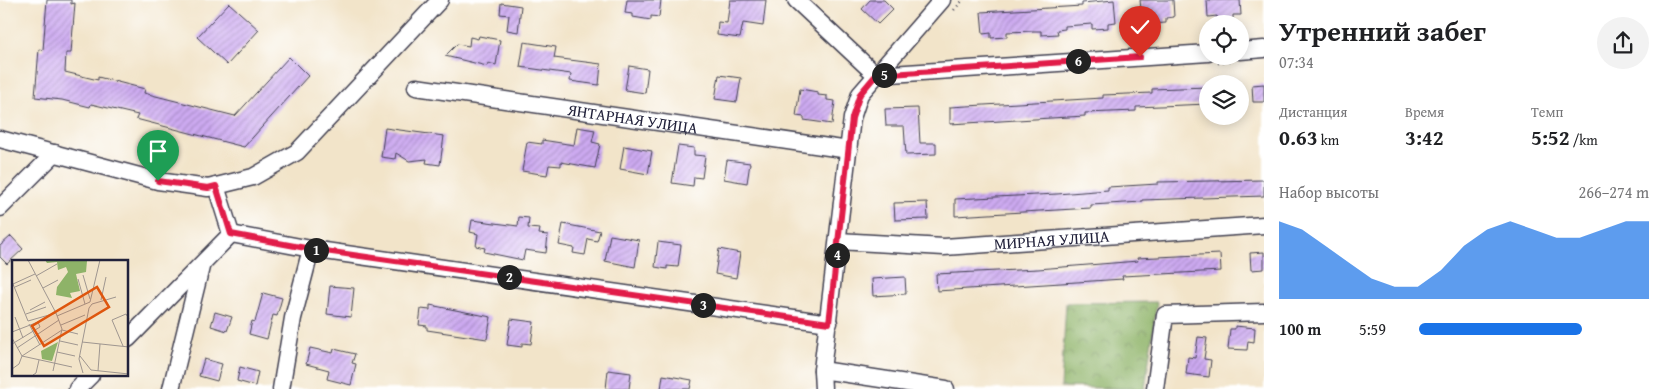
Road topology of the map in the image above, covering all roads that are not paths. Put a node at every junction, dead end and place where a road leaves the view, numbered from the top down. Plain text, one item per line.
1 (440, 0) edge
2 (796, 0) edge
3 (946, 7) edge
4 (1264, 49) edge
5 (1249, 50) edge
6 (1199, 54) edge
7 (876, 75) junction
8 (416, 87) dead end
9 (0, 139) edge
10 (848, 150) junction
11 (54, 154) junction
12 (216, 186) junction
13 (0, 208) edge
14 (1264, 225) edge
15 (231, 234) junction
16 (838, 242) junction
17 (311, 249) junction
18 (202, 264) junction
19 (1264, 312) edge
20 (829, 323) junction
21 (129, 338) edge
22 (822, 370) junction
23 (90, 376) edge
24 (77, 389) edge
25 (171, 389) edge
26 (282, 389) edge
27 (822, 389) edge
28 (946, 389) edge
29 (1155, 389) edge

1 - 12 street
2 - 7 street
3 - 7 street
4 - 5 street
6 - 7 street
7 - 10 street
8 - 10 street, ЯНТАРНАЯ УЛИЦА
9 - 11 street
10 - 16 street
11 - 12 street
11 - 13 street
12 - 15 street
14 - 16 street, МИРНАЯ УЛИЦА
15 - 17 street
15 - 18 street
16 - 20 street
17 - 20 street
17 - 26 street
18 - 21 street
18 - 25 street
19 - 29 street
20 - 22 street
22 - 27 street
22 - 28 street
23 - 24 street

